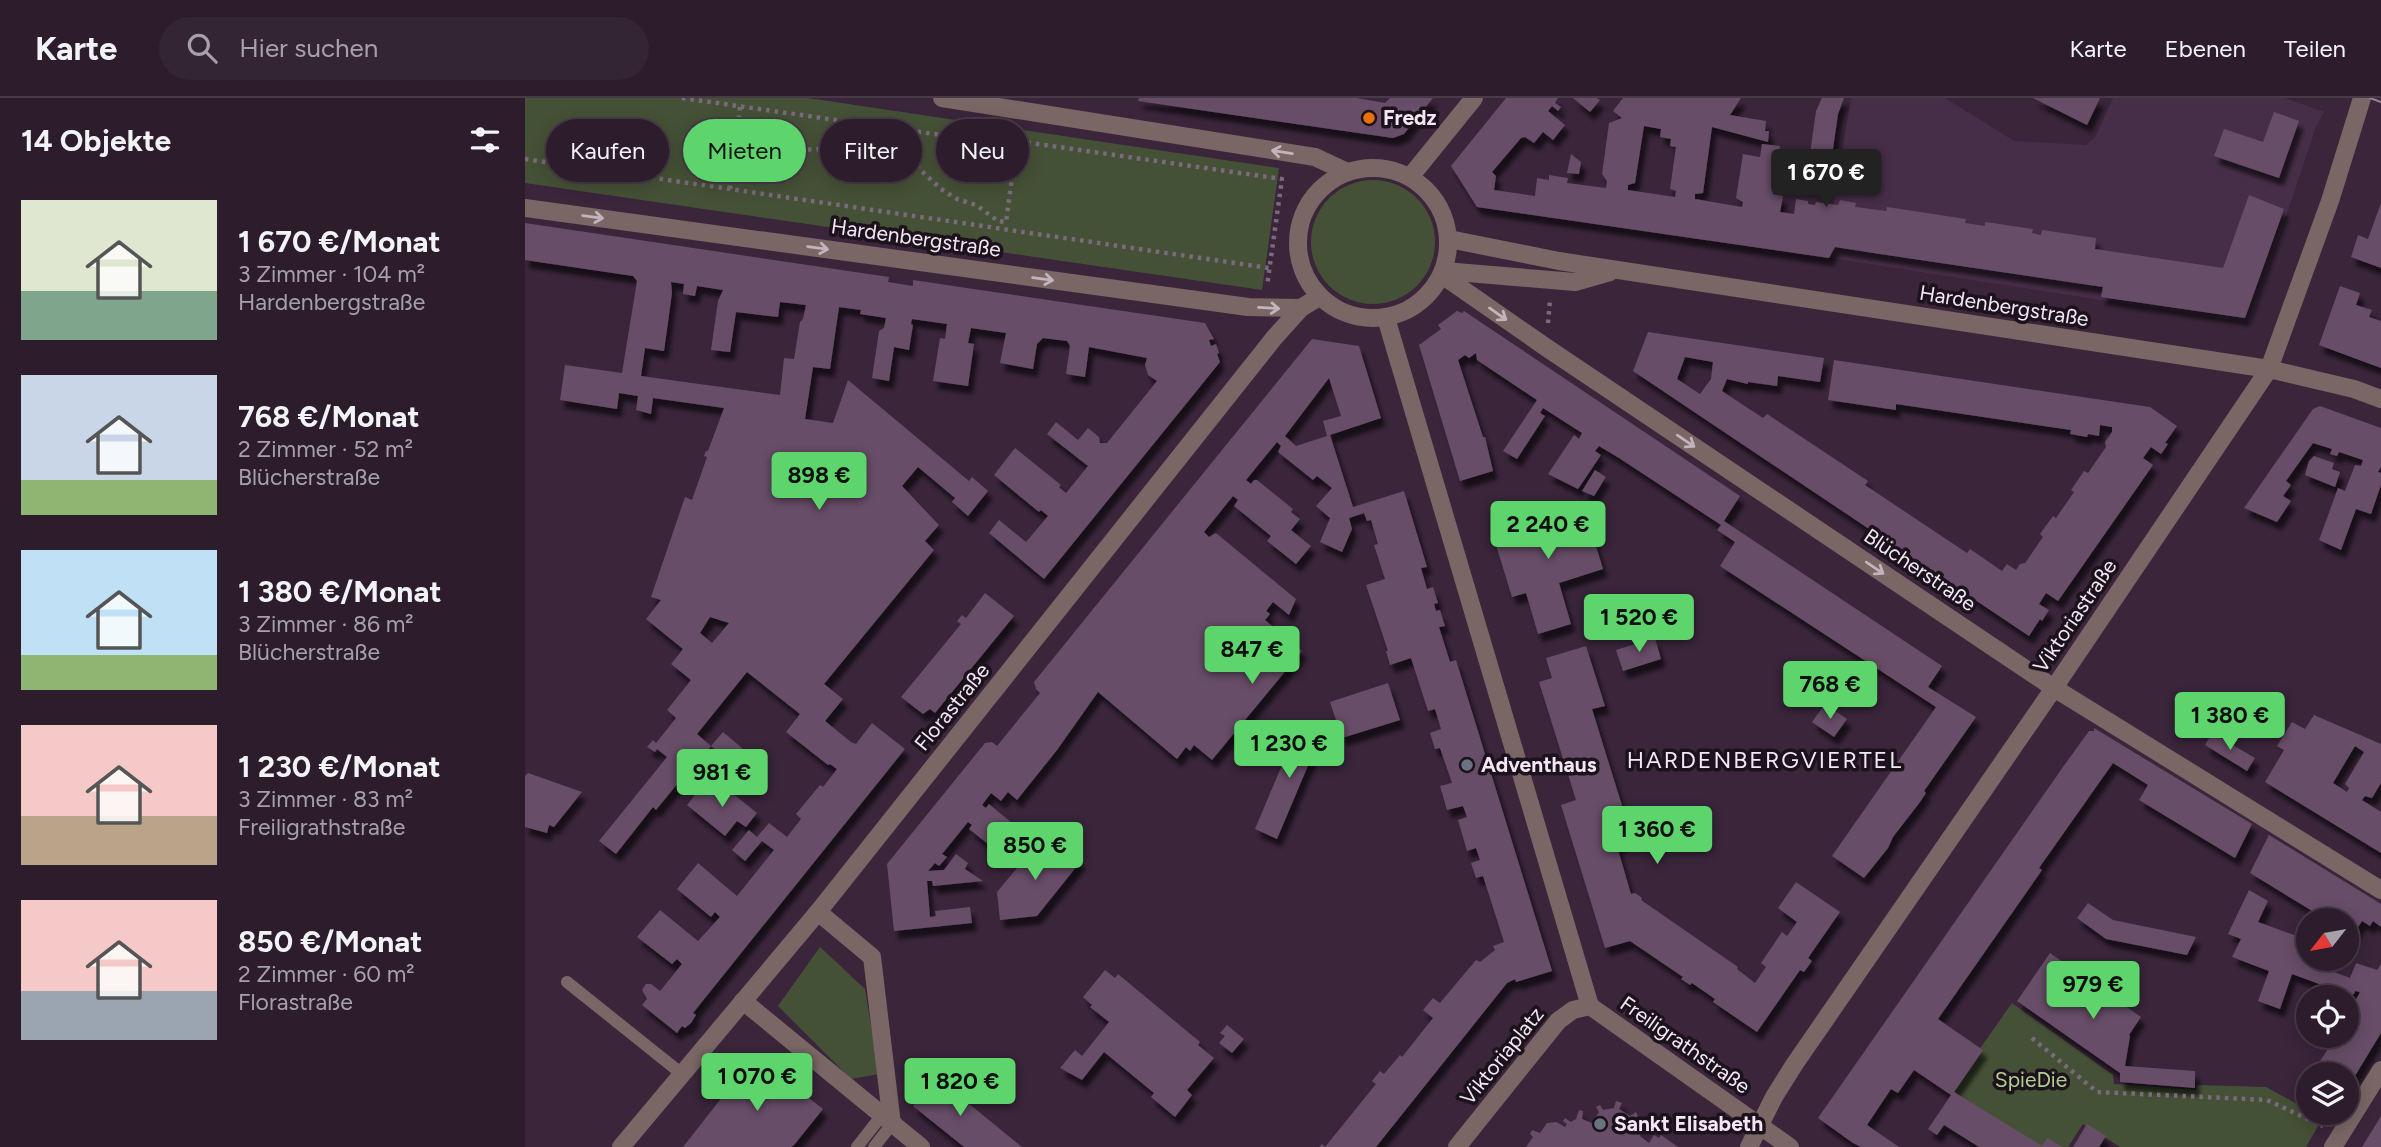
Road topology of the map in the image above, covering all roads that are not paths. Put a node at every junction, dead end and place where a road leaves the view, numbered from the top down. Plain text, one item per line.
1 (942, 98) edge
2 (1473, 98) edge
3 (2362, 98) edge
4 (1346, 172) junction
5 (1410, 177) junction
6 (525, 208) edge
7 (1449, 239) junction
8 (1618, 270) junction
9 (1443, 273) junction
10 (1319, 297) junction
11 (1301, 308) junction
12 (1386, 318) junction
13 (2269, 369) junction
14 (2381, 398) edge
15 (2054, 688) junction
16 (2381, 890) edge
17 (818, 912) junction
18 (567, 982) dead end
19 (743, 1001) junction
20 (1590, 1006) junction
21 (2381, 1070) edge
22 (682, 1074) junction
23 (887, 1120) junction
24 (1760, 1125) junction
25 (2336, 1142) edge
26 (621, 1147) edge
27 (857, 1147) edge
28 (874, 1147) edge
29 (921, 1147) edge
30 (1457, 1147) edge
31 (1749, 1147) edge
32 (1790, 1147) edge

4 -> 1 street
2 - 5 street
3 - 13 street, Viktoriastraße
4 - 5 street
4 - 10 street
5 - 7 street
6 -> 11 street, Hardenbergstraße
7 - 8 street, Hardenbergstraße
7 - 9 street
8 - 9 street, Hardenbergstraße
8 - 13 street, Hardenbergstraße
9 - 12 street
9 -> 15 street, Blücherstraße
10 - 11 street, Florastraße
10 - 12 street
11 - 17 street, Florastraße
12 - 20 street, Freiligrathstraße
13 - 14 street, Hardenbergstraße
13 - 15 street, Viktoriastraße
15 - 16 street, Blücherstraße
15 - 24 street, Viktoriastraße
17 - 19 street, Florastraße
17 - 23 street
18 - 22 lane
19 - 22 street, Florastraße
19 - 23 street
20 - 24 street, Freiligrathstraße
20 - 30 street, Viktoriaplatz
21 - 25 street
22 - 26 street, Florastraße
23 - 27 lane
23 - 28 lane
23 - 29 street
24 - 31 street
24 - 32 street, Freiligrathstraße

